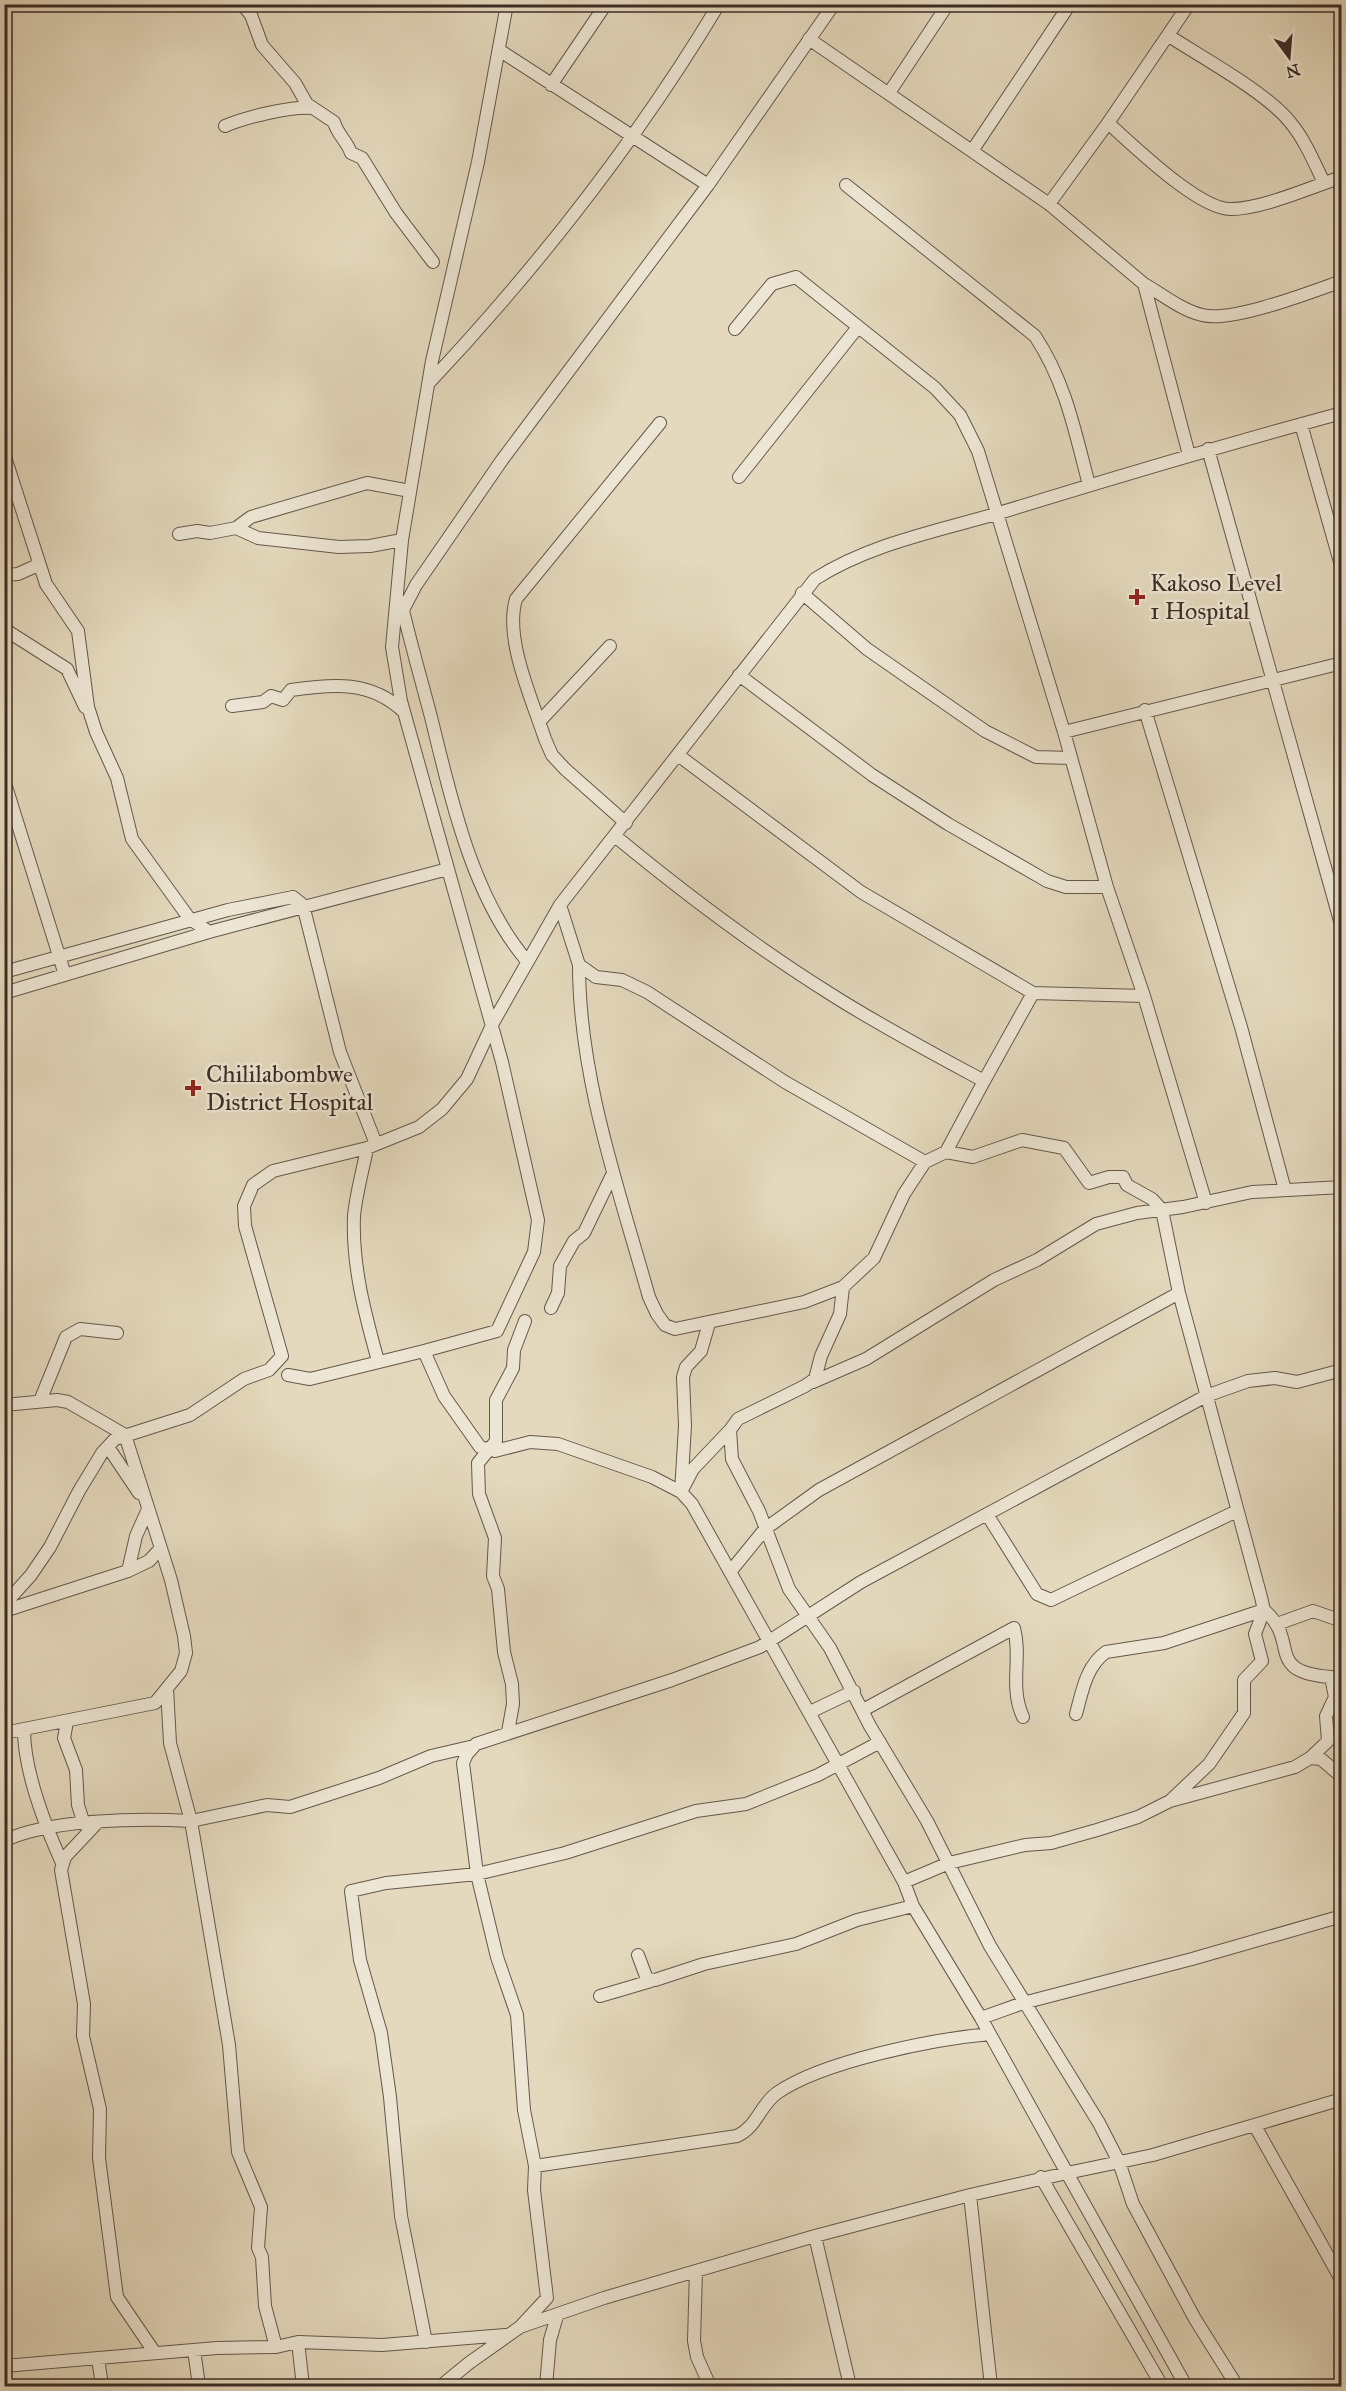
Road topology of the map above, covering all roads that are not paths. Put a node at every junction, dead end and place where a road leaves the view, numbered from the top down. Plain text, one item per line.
1 (242, 4) edge
2 (507, 4) edge
3 (606, 4) edge
4 (718, 4) edge
5 (834, 4) edge
6 (948, 4) edge
7 (1071, 4) edge
8 (1189, 4) edge
9 (1170, 36) junction
10 (809, 39) junction
11 (500, 50) junction
12 (551, 85) junction
13 (889, 93) junction
14 (312, 108) junction
15 (1108, 123) junction
16 (225, 126) dead end
17 (632, 135) junction
18 (972, 151) junction
19 (1341, 177) edge
20 (1324, 183) junction
21 (846, 184) dead end
22 (708, 185) junction
23 (1049, 204) junction
24 (433, 262) dead end
25 (1341, 281) edge
26 (1144, 284) junction
27 (858, 327) junction
28 (735, 329) dead end
29 (428, 384) junction
30 (1341, 413) edge
31 (660, 423) dead end
32 (1300, 424) junction
33 (1208, 449) junction
34 (4, 454) edge
35 (1189, 455) junction
36 (739, 477) dead end
37 (1089, 485) junction
38 (410, 491) junction
39 (998, 513) junction
40 (236, 528) junction
41 (179, 534) dead end
42 (402, 540) junction
43 (38, 565) junction
44 (1341, 569) edge
45 (4, 575) edge
46 (398, 586) junction
47 (802, 593) junction
48 (403, 610) junction
49 (4, 629) edge
50 (610, 646) dead end
51 (1341, 663) edge
52 (739, 675) junction
53 (1273, 680) junction
54 (232, 706) dead end
55 (1145, 710) junction
56 (404, 712) junction
57 (93, 722) junction
58 (539, 722) junction
59 (1064, 732) junction
60 (678, 754) junction
61 (1071, 758) junction
62 (4, 780) edge
63 (626, 823) junction
64 (615, 836) junction
65 (448, 869) junction
66 (1107, 887) junction
67 (1336, 887) edge
68 (561, 905) junction
69 (303, 908) junction
70 (191, 921) junction
71 (1341, 928) edge
72 (209, 932) junction
73 (59, 957) junction
74 (527, 961) junction
75 (579, 965) junction
76 (4, 972) edge
77 (65, 975) junction
78 (4, 993) edge
79 (1033, 993) junction
80 (1144, 996) junction
81 (492, 1025) junction
82 (984, 1082) junction
83 (371, 1146) junction
84 (946, 1152) junction
85 (925, 1162) junction
86 (613, 1173) junction
87 (1341, 1187) edge
88 (1285, 1190) junction
89 (1206, 1203) junction
90 (1162, 1210) junction
91 (843, 1287) junction
92 (1179, 1293) junction
93 (551, 1308) dead end
94 (525, 1321) dead end
95 (709, 1323) junction
96 (117, 1333) dead end
97 (424, 1351) junction
98 (378, 1361) junction
99 (1341, 1370) edge
100 (288, 1375) dead end
101 (812, 1382) junction
102 (1206, 1396) junction
103 (40, 1401) junction
104 (4, 1405) edge
105 (730, 1430) junction
106 (125, 1435) junction
107 (108, 1447) junction
108 (488, 1449) junction
109 (681, 1492) junction
110 (147, 1506) junction
111 (1237, 1511) junction
112 (988, 1516) junction
113 (765, 1529) junction
114 (160, 1549) junction
115 (128, 1571) junction
116 (730, 1572) junction
117 (4, 1605) edge
118 (1264, 1610) junction
119 (4, 1611) edge
120 (810, 1615) junction
121 (1341, 1621) edge
122 (1277, 1624) junction
123 (770, 1640) junction
124 (167, 1688) junction
125 (854, 1691) junction
126 (863, 1710) junction
127 (810, 1712) junction
128 (1077, 1714) dead end
129 (1023, 1717) dead end
130 (67, 1722) junction
131 (24, 1730) junction
132 (508, 1732) junction
133 (4, 1733) edge
134 (880, 1742) junction
135 (474, 1746) junction
136 (1310, 1758) junction
137 (838, 1766) junction
138 (1341, 1778) edge
139 (1170, 1802) junction
140 (191, 1821) junction
141 (97, 1823) junction
142 (84, 1824) junction
143 (46, 1827) junction
144 (4, 1841) edge
145 (62, 1863) junction
146 (949, 1863) junction
147 (477, 1874) junction
148 (904, 1882) junction
149 (913, 1906) junction
150 (1341, 1916) edge
151 (638, 1955) dead end
152 (651, 1981) junction
153 (600, 1996) dead end
154 (1023, 2003) junction
155 (981, 2018) junction
156 (990, 2034) junction
157 (1341, 2100) edge
158 (1255, 2126) junction
159 (1119, 2162) junction
160 (535, 2166) junction
161 (1067, 2173) junction
162 (1041, 2177) junction
163 (970, 2195) junction
164 (815, 2236) junction
165 (696, 2271) junction
166 (1341, 2281) edge
167 (557, 2316) junction
168 (520, 2327) junction
169 (507, 2335) junction
170 (298, 2342) junction
171 (426, 2342) junction
172 (276, 2347) junction
173 (194, 2350) junction
174 (155, 2353) junction
175 (99, 2358) junction
176 (4, 2366) edge
177 (1341, 2379) edge
178 (102, 2386) edge
179 (199, 2386) edge
180 (303, 2386) edge
181 (441, 2386) edge
182 (546, 2386) edge
183 (710, 2386) edge
184 (850, 2386) edge
185 (991, 2386) edge
186 (1162, 2386) edge
187 (1186, 2386) edge
188 (1237, 2386) edge
189 (1338, 2386) edge

1 - 14 street
2 - 11 street
3 - 12 street
4 - 17 street
5 - 10 street
6 - 13 street
7 - 18 street
8 - 9 street
9 - 15 street
9 - 20 street
10 - 13 street
10 - 22 street
11 - 12 street
11 - 29 street
12 - 17 street
13 - 18 street
14 - 16 street
14 - 24 street
15 - 20 street
15 - 23 street
17 - 22 street
17 - 29 street
18 - 23 street
19 - 20 street
21 - 37 street
22 - 48 street
23 - 26 street
25 - 26 street
26 - 35 street
27 - 28 street
27 - 36 street
27 - 39 street
29 - 38 street
30 - 32 street
31 - 58 street
32 - 33 street
32 - 44 street
33 - 35 street
33 - 53 street
34 - 43 street
35 - 37 street
37 - 39 street
38 - 40 street
38 - 42 street
39 - 47 street
39 - 59 street
40 - 41 street
40 - 42 street
42 - 46 street
43 - 45 street
43 - 57 street
46 - 48 street
46 - 56 street
47 - 52 street
47 - 61 street
48 - 74 street
49 - 57 street
50 - 58 street
51 - 53 street
52 - 60 street
52 - 66 street
53 - 55 street
53 - 67 street
54 - 56 street
55 - 59 street
55 - 88 street
56 - 65 street
57 - 70 street
58 - 63 street
59 - 61 street
60 - 63 street
60 - 79 street
61 - 66 street
62 - 73 street
63 - 64 street
64 - 68 street
64 - 82 street
65 - 69 street
65 - 81 street
66 - 80 street
67 - 71 street
68 - 74 street
68 - 75 street
69 - 70 street
69 - 72 street
69 - 83 street
70 - 72 street
70 - 73 street
72 - 77 street
73 - 76 street
73 - 77 street
74 - 81 street
75 - 85 street
75 - 86 street
77 - 78 street
79 - 80 street
79 - 82 street
80 - 89 street
81 - 83 street
81 - 97 street
82 - 84 street
83 - 98 street
83 - 106 street
84 - 85 street
84 - 90 street
85 - 91 street
86 - 93 street
86 - 95 street
87 - 88 street
88 - 89 street
89 - 90 street
90 - 92 street
90 - 101 street
91 - 95 street
91 - 101 street
92 - 102 street
92 - 113 street
94 - 108 street
95 - 109 street
96 - 103 street
97 - 98 street
97 - 108 street
98 - 100 street
99 - 102 street
101 - 105 street
102 - 111 street
102 - 112 street
103 - 104 street
103 - 106 street
105 - 109 street
105 - 113 street
106 - 107 street
106 - 110 street
107 - 110 street
107 - 117 street
108 - 109 street
108 - 132 street
109 - 116 street
110 - 114 street
110 - 115 street
111 - 112 street
111 - 118 street
112 - 120 street
113 - 116 street
113 - 120 street
114 - 115 street
114 - 124 street
115 - 119 street
116 - 123 street
118 - 122 street
118 - 128 street
118 - 139 street
120 - 123 street
120 - 125 street
121 - 122 street
122 - 136 street
123 - 127 street
123 - 132 street
124 - 130 street
124 - 140 street
125 - 126 street
125 - 127 street
126 - 129 street
126 - 134 street
127 - 137 street
130 - 131 street
130 - 142 street
131 - 133 street
131 - 143 street
132 - 135 street
134 - 137 street
134 - 146 street
135 - 140 street
135 - 147 street
136 - 138 street
136 - 139 street
137 - 147 street
137 - 148 street
139 - 146 street
140 - 141 street
140 - 172 street
141 - 142 street
141 - 145 street
142 - 143 street
143 - 144 street
143 - 145 street
145 - 174 street
146 - 148 street
146 - 154 street
147 - 160 street
147 - 171 street
148 - 149 street
149 - 152 street
149 - 155 street
150 - 154 street
151 - 152 street
152 - 153 street
154 - 155 street
154 - 159 street
155 - 156 street
156 - 160 street
156 - 161 street
157 - 158 street
158 - 159 street
158 - 166 street
159 - 161 street
159 - 188 street
160 - 168 street
161 - 162 street
161 - 187 street
162 - 163 street
162 - 186 street
163 - 164 street
163 - 185 street
164 - 165 street
164 - 184 street
165 - 167 street
165 - 183 street
167 - 168 street
167 - 182 street
168 - 169 street
169 - 171 street
169 - 181 street
170 - 171 street
170 - 172 street
170 - 180 street
172 - 173 street
173 - 174 street
173 - 179 street
174 - 175 street
175 - 176 street
175 - 178 street
177 - 189 street

